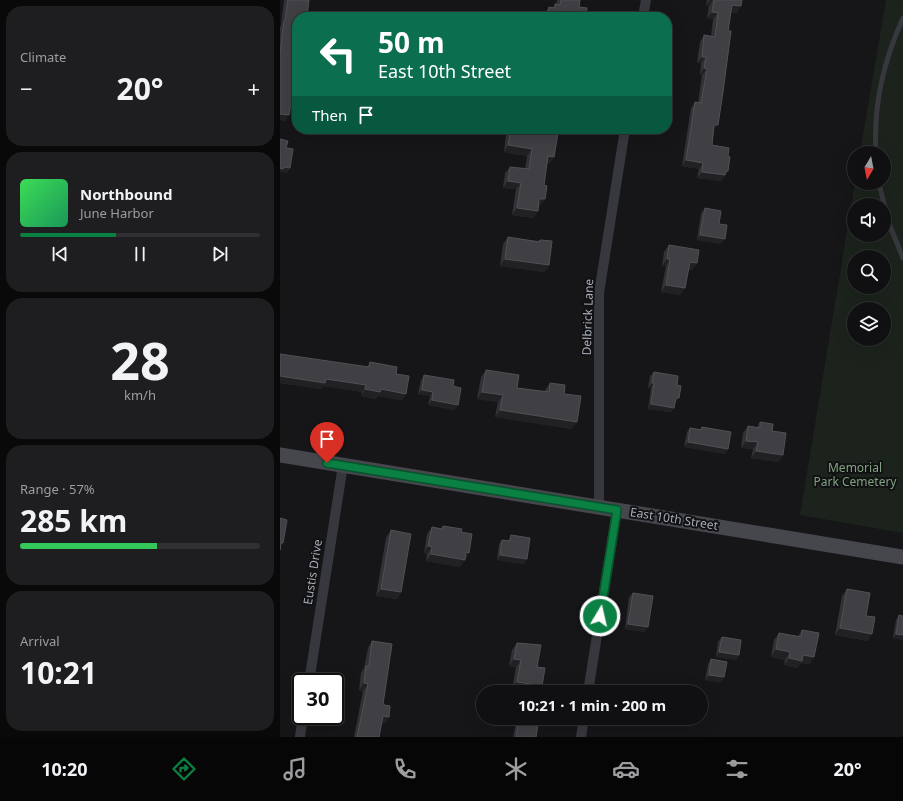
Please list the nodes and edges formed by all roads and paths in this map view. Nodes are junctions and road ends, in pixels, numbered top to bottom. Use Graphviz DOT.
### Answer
graph roads {
  1 [pos="646,0"];
  2 [pos="644,12"];
  3 [pos="903,18"];
  4 [pos="624,134"];
  5 [pos="876,146"];
  6 [pos="881,190"];
  7 [pos="903,258"];
  8 [pos="280,455"];
  9 [pos="343,465"];
  10 [pos="599,507"];
  11 [pos="617,510"];
  12 [pos="903,557"];
  13 [pos="310,673"];
  14 [pos="589,685"];
  15 [pos="302,725"];
  16 [pos="583,725"];
  17 [pos="300,737"];
  18 [pos="581,737"];
  1 -- 2 [label="street"];
  3 -- 5 [label="lane"];
  4 -- 10 [label="street, Delbrick Lane"];
  6 -- 7 [label="lane"];
  8 -- 9 [label="main road, East 10th Street"];
  9 -- 10 [label="main road, East 10th Street"];
  9 -- 13 [label="street, Eustis Drive"];
  10 -- 11 [label="main road, East 10th Street"];
  11 -- 12 [label="main road, East 10th Street"];
  11 -- 14 [label="street"];
  15 -- 17 [label="street"];
  16 -- 18 [label="street"];
}
